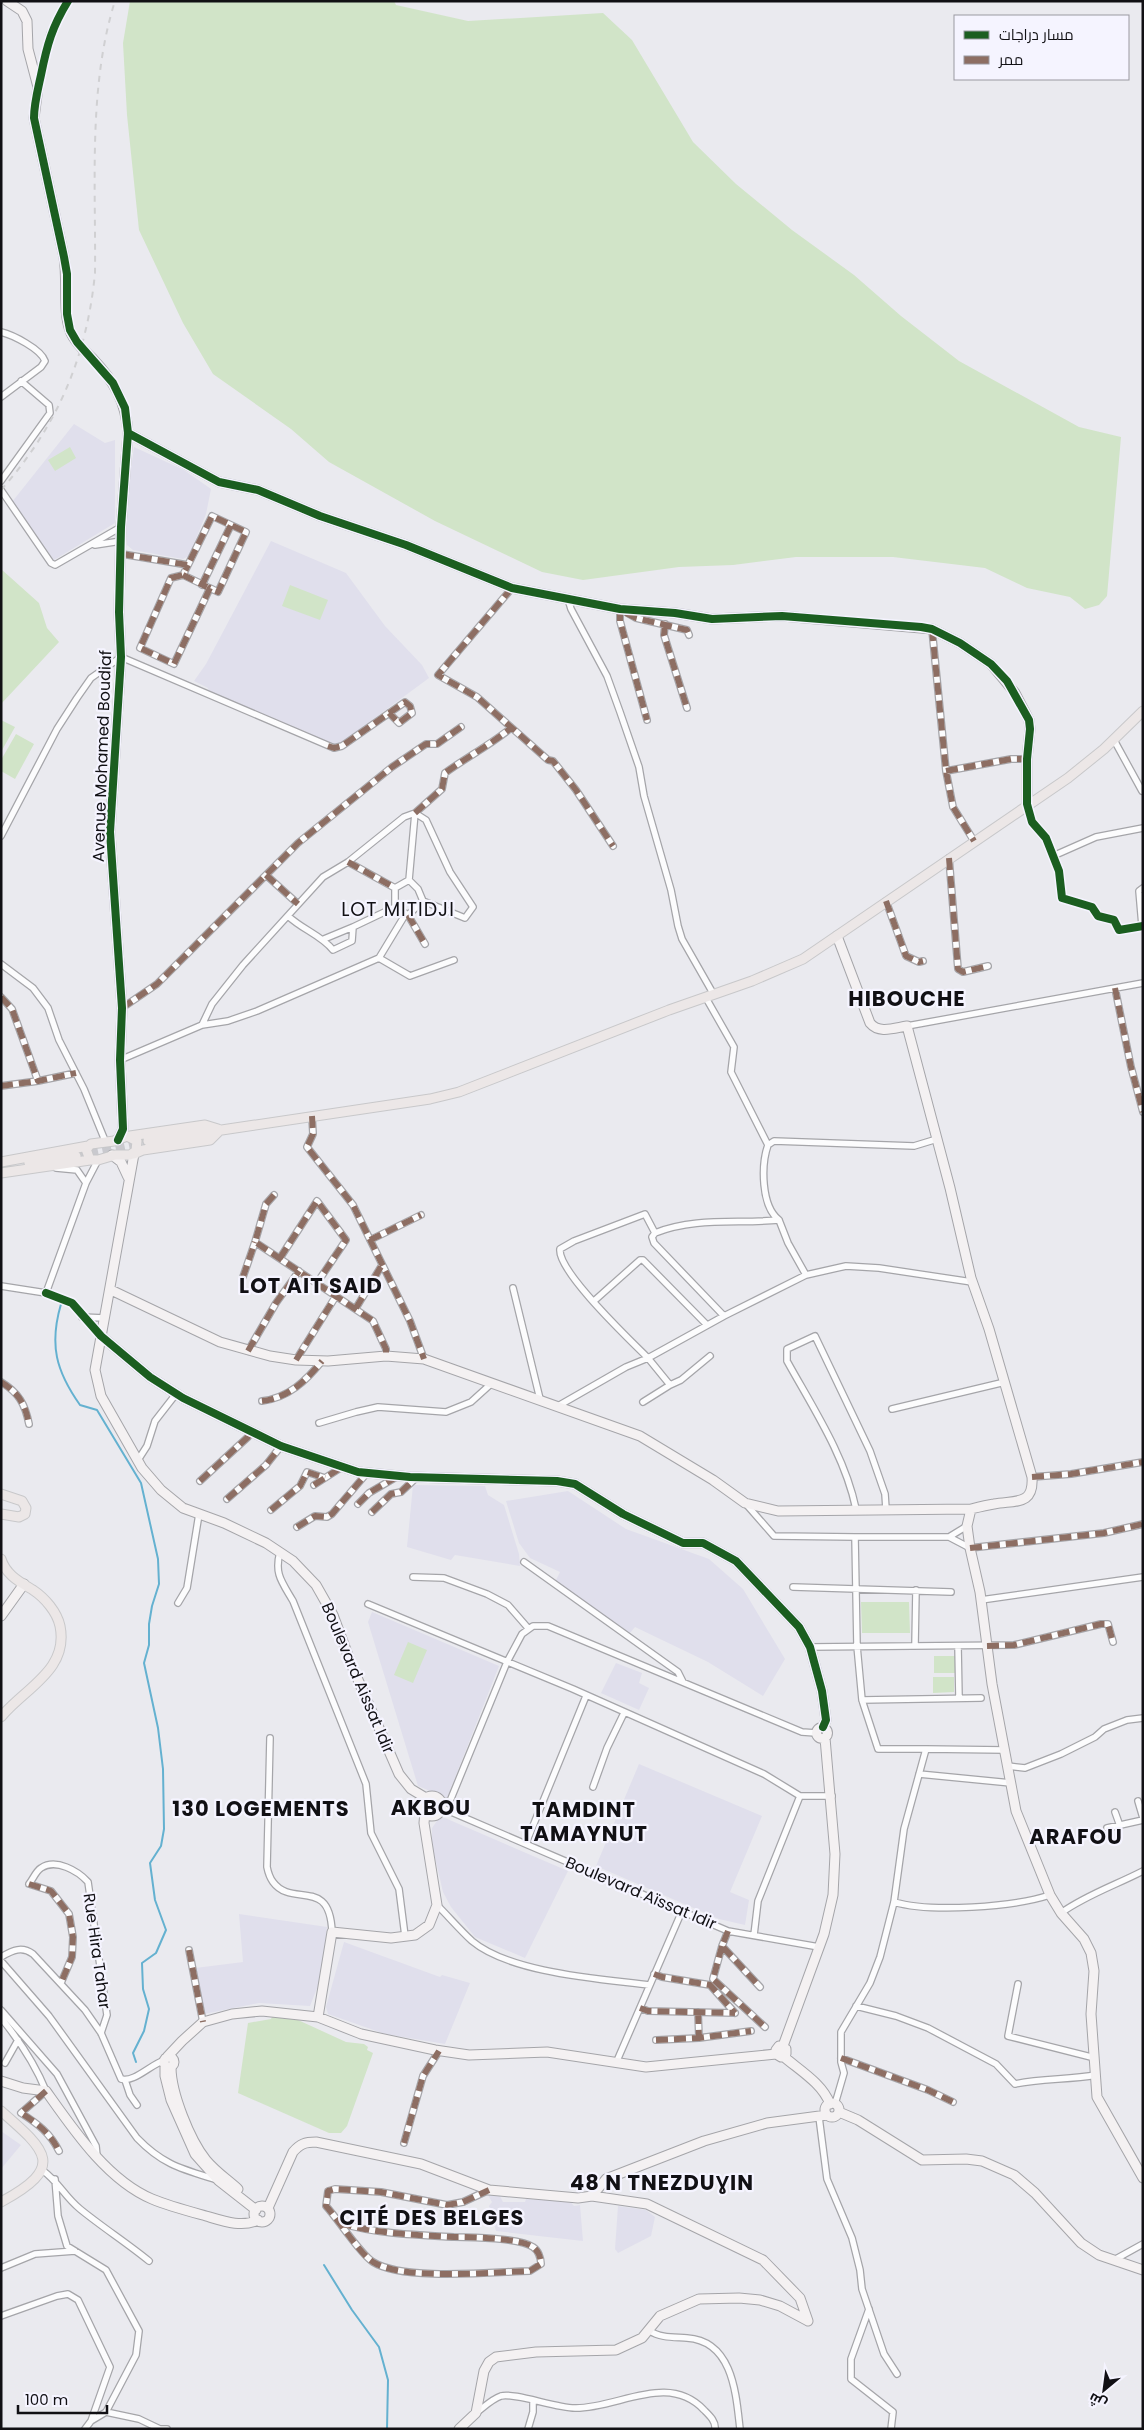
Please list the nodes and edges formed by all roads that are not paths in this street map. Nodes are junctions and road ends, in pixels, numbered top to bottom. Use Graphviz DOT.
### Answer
graph roads {
  1 [pos="7,1"];
  2 [pos="68,1"];
  3 [pos="38,88"];
  4 [pos="1,332"];
  5 [pos="21,381"];
  6 [pos="1,397"];
  7 [pos="128,433"];
  8 [pos="1,481"];
  9 [pos="1,490"];
  10 [pos="231,525"];
  11 [pos="121,527"];
  12 [pos="121,541"];
  13 [pos="93,545"];
  14 [pos="122,554"];
  15 [pos="188,565"];
  16 [pos="182,575"];
  17 [pos="202,585"];
  18 [pos="210,588"];
  19 [pos="512,588"];
  20 [pos="568,599"];
  21 [pos="620,609"];
  22 [pos="665,624"];
  23 [pos="932,629"];
  24 [pos="688,635"];
  25 [pos="121,658"];
  26 [pos="687,708"];
  27 [pos="1143,711"];
  28 [pos="389,713"];
  29 [pos="647,720"];
  30 [pos="460,726"];
  31 [pos="510,728"];
  32 [pos="1114,740"];
  33 [pos="1027,759"];
  34 [pos="946,771"];
  35 [pos="1142,791"];
  36 [pos="1028,804"];
  37 [pos="415,813"];
  38 [pos="1143,828"];
  39 [pos="1,836"];
  40 [pos="974,841"];
  41 [pos="613,846"];
  42 [pos="1053,856"];
  43 [pos="949,858"];
  44 [pos="348,862"];
  45 [pos="266,875"];
  46 [pos="409,880"];
  47 [pos="395,888"];
  48 [pos="1143,888"];
  49 [pos="423,901"];
  50 [pos="886,901"];
  51 [pos="298,904"];
  52 [pos="395,907"];
  53 [pos="406,915"];
  54 [pos="288,916"];
  55 [pos="1142,926"];
  56 [pos="353,927"];
  57 [pos="837,936"];
  58 [pos="324,939"];
  59 [pos="425,944"];
  60 [pos="379,958"];
  61 [pos="454,960"];
  62 [pos="923,962"];
  63 [pos="1,964"];
  64 [pos="988,966"];
  65 [pos="1143,984"];
  66 [pos="1115,988"];
  67 [pos="710,996"];
  68 [pos="1,997"];
  69 [pos="122,1008"];
  70 [pos="202,1025"];
  71 [pos="907,1026"];
  72 [pos="120,1060"];
  73 [pos="76,1074"];
  74 [pos="38,1081"];
  75 [pos="1,1086"];
  76 [pos="1143,1112"];
  77 [pos="312,1116"];
  78 [pos="221,1130"];
  79 [pos="100,1132"];
  80 [pos="126,1133"];
  81 [pos="936,1139"];
  82 [pos="148,1141"];
  83 [pos="106,1143"];
  84 [pos="768,1145"];
  85 [pos="88,1146"];
  86 [pos="134,1154"];
  87 [pos="112,1155"];
  88 [pos="76,1156"];
  89 [pos="94,1160"];
  90 [pos="1,1162"];
  91 [pos="1,1168"];
  92 [pos="37,1168"];
  93 [pos="1,1173"];
  94 [pos="128,1177"];
  95 [pos="86,1184"];
  96 [pos="274,1195"];
  97 [pos="421,1215"];
  98 [pos="779,1220"];
  99 [pos="655,1233"];
  100 [pos="370,1240"];
  101 [pos="255,1242"];
  102 [pos="280,1258"];
  103 [pos="382,1264"];
  104 [pos="299,1271"];
  105 [pos="806,1276"];
  106 [pos="243,1277"];
  107 [pos="972,1282"];
  108 [pos="317,1283"];
  109 [pos="1,1286"];
  110 [pos="512,1288"];
  111 [pos="111,1290"];
  112 [pos="46,1293"];
  113 [pos="336,1296"];
  114 [pos="594,1302"];
  115 [pos="356,1308"];
  116 [pos="724,1316"];
  117 [pos="82,1317"];
  118 [pos="104,1318"];
  119 [pos="707,1325"];
  120 [pos="101,1336"];
  121 [pos="248,1350"];
  122 [pos="386,1356"];
  123 [pos="710,1356"];
  124 [pos="648,1358"];
  125 [pos="424,1359"];
  126 [pos="296,1360"];
  127 [pos="322,1361"];
  128 [pos="1,1382"];
  129 [pos="1004,1382"];
  130 [pos="492,1383"];
  131 [pos="670,1384"];
  132 [pos="176,1394"];
  133 [pos="540,1399"];
  134 [pos="262,1401"];
  135 [pos="643,1402"];
  136 [pos="558,1406"];
  137 [pos="892,1409"];
  138 [pos="319,1423"];
  139 [pos="29,1424"];
  140 [pos="250,1432"];
  141 [pos="281,1446"];
  142 [pos="138,1460"];
  143 [pos="1143,1462"];
  144 [pos="342,1467"];
  145 [pos="367,1473"];
  146 [pos="398,1476"];
  147 [pos="417,1477"];
  148 [pos="1032,1477"];
  149 [pos="325,1478"];
  150 [pos="200,1480"];
  151 [pos="314,1486"];
  152 [pos="1,1494"];
  153 [pos="227,1499"];
  154 [pos="745,1503"];
  155 [pos="358,1504"];
  156 [pos="886,1508"];
  157 [pos="856,1509"];
  158 [pos="971,1509"];
  159 [pos="271,1510"];
  160 [pos="372,1512"];
  161 [pos="1,1514"];
  162 [pos="199,1514"];
  163 [pos="1143,1524"];
  164 [pos="967,1526"];
  165 [pos="297,1527"];
  166 [pos="855,1536"];
  167 [pos="949,1538"];
  168 [pos="970,1548"];
  169 [pos="280,1552"];
  170 [pos="1,1559"];
  171 [pos="524,1562"];
  172 [pos="413,1577"];
  173 [pos="1143,1577"];
  174 [pos="24,1584"];
  175 [pos="794,1587"];
  176 [pos="855,1589"];
  177 [pos="916,1590"];
  178 [pos="950,1592"];
  179 [pos="981,1600"];
  180 [pos="178,1602"];
  181 [pos="368,1604"];
  182 [pos="1,1616"];
  183 [pos="528,1628"];
  184 [pos="1113,1642"];
  185 [pos="915,1645"];
  186 [pos="856,1646"];
  187 [pos="958,1646"];
  188 [pos="987,1646"];
  189 [pos="810,1647"];
  190 [pos="507,1662"];
  191 [pos="684,1682"];
  192 [pos="586,1696"];
  193 [pos="959,1698"];
  194 [pos="981,1698"];
  195 [pos="862,1700"];
  196 [pos="624,1713"];
  197 [pos="1,1717"];
  198 [pos="1143,1718"];
  199 [pos="819,1730"];
  200 [pos="270,1738"];
  201 [pos="926,1749"];
  202 [pos="1005,1750"];
  203 [pos="1008,1766"];
  204 [pos="919,1774"];
  205 [pos="1011,1783"];
  206 [pos="593,1787"];
  207 [pos="800,1796"];
  208 [pos="832,1796"];
  209 [pos="426,1798"];
  210 [pos="1138,1801"];
  211 [pos="442,1805"];
  212 [pos="425,1812"];
  213 [pos="1115,1812"];
  214 [pos="1143,1819"];
  215 [pos="1120,1826"];
  216 [pos="1107,1828"];
  217 [pos="526,1843"];
  218 [pos="1143,1870"];
  219 [pos="1050,1895"];
  220 [pos="894,1902"];
  221 [pos="437,1905"];
  222 [pos="682,1911"];
  223 [pos="1061,1913"];
  224 [pos="728,1931"];
  225 [pos="332,1932"];
  226 [pos="754,1935"];
  227 [pos="405,1936"];
  228 [pos="722,1946"];
  229 [pos="819,1948"];
  230 [pos="189,1950"];
  231 [pos="1,1957"];
  232 [pos="1,1961"];
  233 [pos="654,1974"];
  234 [pos="61,1983"];
  235 [pos="1018,1984"];
  236 [pos="649,1985"];
  237 [pos="760,1987"];
  238 [pos="856,2006"];
  239 [pos="640,2008"];
  240 [pos="1,2010"];
  241 [pos="698,2012"];
  242 [pos="318,2017"];
  243 [pos="1,2018"];
  244 [pos="203,2022"];
  245 [pos="765,2027"];
  246 [pos="751,2031"];
  247 [pos="101,2033"];
  248 [pos="699,2038"];
  249 [pos="18,2040"];
  250 [pos="656,2040"];
  251 [pos="439,2051"];
  252 [pos="780,2055"];
  253 [pos="841,2058"];
  254 [pos="1094,2058"];
  255 [pos="168,2062"];
  256 [pos="5,2063"];
  257 [pos="616,2063"];
  258 [pos="1096,2075"];
  259 [pos="125,2080"];
  260 [pos="1,2081"];
  261 [pos="46,2091"];
  262 [pos="953,2102"];
  263 [pos="137,2105"];
  264 [pos="835,2107"];
  265 [pos="1,2111"];
  266 [pos="823,2116"];
  267 [pos="404,2143"];
  268 [pos="59,2151"];
  269 [pos="97,2156"];
  270 [pos="42,2170"];
  271 [pos="1143,2178"];
  272 [pos="55,2179"];
  273 [pos="219,2181"];
  274 [pos="489,2190"];
  275 [pos="592,2196"];
  276 [pos="1,2202"];
  277 [pos="261,2208"];
  278 [pos="258,2220"];
  279 [pos="340,2222"];
  280 [pos="1143,2244"];
  281 [pos="75,2251"];
  282 [pos="149,2261"];
  283 [pos="1114,2261"];
  284 [pos="1,2268"];
  285 [pos="1143,2270"];
  286 [pos="869,2309"];
  287 [pos="1,2316"];
  288 [pos="650,2331"];
  289 [pos="897,2374"];
  290 [pos="533,2402"];
  291 [pos="106,2412"];
  292 [pos="476,2413"];
  293 [pos="91,2421"];
  294 [pos="85,2429"];
  295 [pos="167,2429"];
  296 [pos="459,2429"];
  297 [pos="528,2429"];
  298 [pos="715,2429"];
  299 [pos="740,2429"];
  300 [pos="891,2429"];
  1 -- 3 [label="street"];
  2 -- 3 [label="street"];
  3 -- 7 [label="street, Avenue Mohamed Boudiaf"];
  4 -- 5 [label="street"];
  5 -- 6 [label="street"];
  5 -- 8 [label="street"];
  7 -- 11 [label="street, Avenue Mohamed Boudiaf"];
  7 -- 19 [label="street"];
  9 -- 13 [label="street"];
  10 -- 15 [label="street"];
  10 -- 17 [label="street"];
  10 -- 18 [label="street"];
  11 -- 12 [label="street, Avenue Mohamed Boudiaf"];
  11 -- 13 [label="street"];
  12 -- 13 [label="street"];
  12 -- 14 [label="street, Avenue Mohamed Boudiaf"];
  14 -- 15 [label="street"];
  14 -- 25 [label="street, Avenue Mohamed Boudiaf"];
  15 -- 16 [label="street"];
  16 -- 17 [label="street"];
  16 -- 18 [label="street"];
  17 -- 18 [label="street"];
  19 -- 20 [label="street"];
  19 -- 31 [label="street"];
  20 -- 21 [label="street"];
  20 -- 67 [label="street"];
  21 -- 22 [label="street"];
  21 -- 23 [label="street"];
  21 -- 29 [label="street"];
  22 -- 24 [label="street"];
  22 -- 26 [label="street"];
  23 -- 33 [label="street"];
  23 -- 34 [label="street"];
  25 -- 28 [label="street"];
  25 -- 39 [label="street"];
  25 -- 69 [label="street, Avenue Mohamed Boudiaf"];
  27 -- 32 [label="main road"];
  30 -- 45 [label="street"];
  31 -- 37 [label="street"];
  31 -- 41 [label="street"];
  32 -- 35 [label="street"];
  32 -- 36 [label="main road"];
  33 -- 34 [label="street"];
  33 -- 36 [label="street"];
  34 -- 40 [label="street"];
  36 -- 40 [label="main road"];
  36 -- 42 [label="street"];
  37 -- 44 [label="street"];
  37 -- 46 [label="street"];
  37 -- 49 [label="street"];
  38 -- 42 [label="street"];
  40 -- 43 [label="main road"];
  42 -- 55 [label="street"];
  43 -- 50 [label="main road"];
  43 -- 64 [label="street"];
  44 -- 47 [label="street"];
  44 -- 51 [label="street"];
  45 -- 51 [label="street"];
  45 -- 69 [label="street"];
  46 -- 47 [label="street"];
  46 -- 49 [label="street"];
  47 -- 52 [label="street"];
  48 -- 55 [label="street"];
  49 -- 53 [label="street"];
  50 -- 57 [label="main road"];
  50 -- 62 [label="street"];
  51 -- 54 [label="street"];
  52 -- 53 [label="street"];
  52 -- 56 [label="street"];
  53 -- 59 [label="street"];
  53 -- 60 [label="street"];
  54 -- 58 [label="street"];
  54 -- 70 [label="street"];
  56 -- 58 [label="street"];
  56 -- 58 [label="street"];
  57 -- 67 [label="main road"];
  57 -- 71 [label="street"];
  60 -- 61 [label="street"];
  60 -- 70 [label="street"];
  63 -- 73 [label="street"];
  65 -- 66 [label="street"];
  66 -- 71 [label="street"];
  66 -- 76 [label="street"];
  67 -- 77 [label="main road"];
  67 -- 84 [label="street"];
  68 -- 74 [label="street"];
  69 -- 72 [label="street, Avenue Mohamed Boudiaf"];
  70 -- 72 [label="street"];
  71 -- 81 [label="street"];
  72 -- 80 [label="street, Avenue Mohamed Boudiaf"];
  73 -- 74 [label="street"];
  73 -- 79 [label="street"];
  74 -- 75 [label="street"];
  77 -- 78 [label="main road"];
  77 -- 100 [label="street"];
  78 -- 80 [label="main road"];
  78 -- 82 [label="main road"];
  78 -- 86 [label="main road"];
  79 -- 83 [label="street"];
  79 -- 85 [label="street"];
  80 -- 83 [label="main road"];
  80 -- 86 [label="main road"];
  81 -- 84 [label="street"];
  81 -- 107 [label="street"];
  83 -- 85 [label="main road"];
  84 -- 98 [label="street"];
  85 -- 89 [label="main road"];
  85 -- 90 [label="main road"];
  86 -- 87 [label="main road"];
  86 -- 94 [label="street, Boulevard Aissat Idir"];
  87 -- 89 [label="main road"];
  87 -- 94 [label="street"];
  88 -- 91 [label="main road"];
  89 -- 92 [label="main road"];
  89 -- 95 [label="street"];
  92 -- 93 [label="main road"];
  92 -- 95 [label="street"];
  94 -- 111 [label="street, Boulevard Aissat Idir"];
  95 -- 112 [label="street"];
  96 -- 101 [label="street"];
  97 -- 100 [label="street"];
  98 -- 99 [label="street"];
  98 -- 105 [label="street"];
  99 -- 114 [label="street"];
  99 -- 116 [label="street"];
  100 -- 103 [label="street"];
  101 -- 102 [label="street"];
  101 -- 106 [label="street"];
  102 -- 104 [label="street"];
  102 -- 108 [label="street"];
  103 -- 115 [label="street"];
  103 -- 125 [label="street"];
  104 -- 108 [label="street"];
  104 -- 121 [label="street"];
  105 -- 107 [label="street"];
  105 -- 116 [label="street"];
  107 -- 129 [label="street"];
  108 -- 113 [label="street"];
  109 -- 112 [label="street"];
  110 -- 133 [label="street"];
  111 -- 118 [label="street, Boulevard Aissat Idir"];
  111 -- 121 [label="street"];
  112 -- 117 [label="street"];
  113 -- 115 [label="street"];
  113 -- 126 [label="street"];
  114 -- 119 [label="street"];
  114 -- 124 [label="street"];
  115 -- 122 [label="street"];
  116 -- 119 [label="street"];
  117 -- 118 [label="street"];
  117 -- 120 [label="street"];
  118 -- 120 [label="street, Boulevard Aissat Idir"];
  119 -- 124 [label="street"];
  120 -- 132 [label="street"];
  120 -- 142 [label="street, Boulevard Aissat Idir"];
  121 -- 126 [label="street"];
  122 -- 125 [label="street"];
  122 -- 127 [label="street"];
  123 -- 131 [label="street"];
  124 -- 131 [label="street"];
  124 -- 136 [label="street"];
  125 -- 130 [label="street"];
  126 -- 127 [label="street"];
  127 -- 134 [label="street"];
  128 -- 139 [label="street"];
  129 -- 137 [label="street"];
  129 -- 148 [label="street"];
  130 -- 133 [label="street"];
  130 -- 138 [label="street"];
  131 -- 135 [label="street"];
  132 -- 140 [label="street"];
  132 -- 142 [label="street"];
  133 -- 136 [label="street"];
  136 -- 154 [label="street"];
  140 -- 141 [label="street"];
  140 -- 150 [label="street"];
  141 -- 144 [label="street"];
  141 -- 153 [label="street"];
  142 -- 162 [label="street, Boulevard Aissat Idir"];
  143 -- 148 [label="street"];
  144 -- 145 [label="street"];
  144 -- 149 [label="street"];
  145 -- 146 [label="street"];
  145 -- 165 [label="street"];
  146 -- 147 [label="street"];
  146 -- 155 [label="street"];
  147 -- 160 [label="street"];
  147 -- 189 [label="street"];
  148 -- 158 [label="street"];
  149 -- 151 [label="street"];
  149 -- 159 [label="street"];
  152 -- 161 [label="main road"];
  154 -- 157 [label="street"];
  154 -- 166 [label="street"];
  156 -- 157 [label="street"];
  156 -- 157 [label="street"];
  156 -- 158 [label="street"];
  158 -- 164 [label="street"];
  162 -- 169 [label="street, Boulevard Aissat Idir"];
  162 -- 180 [label="street"];
  163 -- 168 [label="street"];
  164 -- 167 [label="street"];
  164 -- 168 [label="street"];
  166 -- 167 [label="street"];
  166 -- 176 [label="street"];
  167 -- 168 [label="street"];
  168 -- 179 [label="street"];
  169 -- 209 [label="street, Boulevard Aissat Idir"];
  169 -- 227 [label="street"];
  170 -- 174 [label="main road"];
  171 -- 191 [label="street"];
  172 -- 183 [label="street"];
  173 -- 179 [label="street"];
  174 -- 182 [label="street"];
  174 -- 197 [label="main road"];
  175 -- 176 [label="street"];
  176 -- 177 [label="street"];
  176 -- 186 [label="street"];
  177 -- 178 [label="street"];
  177 -- 185 [label="street"];
  179 -- 188 [label="street"];
  181 -- 190 [label="street"];
  183 -- 190 [label="street"];
  183 -- 191 [label="street"];
  184 -- 188 [label="street"];
  185 -- 186 [label="street"];
  185 -- 187 [label="street"];
  186 -- 189 [label="street"];
  186 -- 195 [label="street"];
  187 -- 188 [label="street"];
  187 -- 193 [label="street"];
  188 -- 202 [label="street"];
  189 -- 199 [label="street"];
  190 -- 192 [label="street"];
  190 -- 211 [label="street"];
  191 -- 199 [label="street"];
  192 -- 196 [label="street"];
  192 -- 217 [label="street"];
  193 -- 194 [label="street"];
  193 -- 195 [label="street"];
  195 -- 201 [label="street"];
  196 -- 206 [label="street"];
  196 -- 207 [label="street"];
  198 -- 203 [label="street"];
  199 -- 208 [label="street"];
  200 -- 225 [label="street"];
  201 -- 202 [label="street"];
  201 -- 204 [label="street"];
  202 -- 203 [label="street"];
  203 -- 205 [label="street"];
  204 -- 205 [label="street"];
  204 -- 220 [label="street"];
  205 -- 219 [label="street"];
  207 -- 208 [label="street"];
  207 -- 226 [label="street"];
  208 -- 229 [label="street"];
  209 -- 211 [label="street"];
  209 -- 212 [label="street"];
  210 -- 214 [label="street"];
  211 -- 212 [label="street"];
  211 -- 217 [label="street, Boulevard Aïssat Idir"];
  212 -- 221 [label="street"];
  213 -- 215 [label="street"];
  214 -- 215 [label="street"];
  215 -- 216 [label="street"];
  217 -- 222 [label="street, Boulevard Aïssat Idir"];
  218 -- 223 [label="street"];
  219 -- 220 [label="street"];
  219 -- 223 [label="street"];
  220 -- 238 [label="street"];
  221 -- 227 [label="street"];
  221 -- 236 [label="street"];
  222 -- 224 [label="street, Boulevard Aïssat Idir"];
  222 -- 233 [label="street"];
  223 -- 254 [label="street"];
  224 -- 226 [label="street, Boulevard Aïssat Idir"];
  224 -- 228 [label="street"];
  225 -- 227 [label="street"];
  225 -- 242 [label="street"];
  226 -- 229 [label="street, Boulevard Aïssat Idir"];
  228 -- 237 [label="street"];
  228 -- 245 [label="street"];
  229 -- 252 [label="street"];
  230 -- 244 [label="street"];
  231 -- 234 [label="street"];
  232 -- 273 [label="street"];
  233 -- 236 [label="street"];
  233 -- 241 [label="street"];
  234 -- 247 [label="street"];
  234 -- 247 [label="street, Rue Hira Tahar"];
  235 -- 254 [label="street"];
  236 -- 239 [label="street"];
  238 -- 253 [label="street"];
  238 -- 258 [label="street"];
  239 -- 241 [label="street"];
  239 -- 257 [label="street"];
  240 -- 269 [label="street"];
  241 -- 248 [label="street"];
  242 -- 244 [label="street"];
  242 -- 251 [label="street"];
  243 -- 249 [label="street"];
  244 -- 255 [label="street"];
  246 -- 248 [label="street"];
  247 -- 259 [label="street"];
  248 -- 250 [label="street"];
  249 -- 256 [label="street"];
  249 -- 261 [label="street"];
  251 -- 257 [label="street"];
  251 -- 267 [label="street"];
  252 -- 257 [label="street"];
  252 -- 264 [label="street"];
  253 -- 262 [label="street"];
  253 -- 264 [label="street"];
  254 -- 258 [label="street"];
  255 -- 259 [label="street"];
  255 -- 273 [label="street"];
  255 -- 277 [label="street"];
  258 -- 271 [label="street"];
  259 -- 263 [label="street"];
  260 -- 261 [label="street"];
  261 -- 268 [label="street"];
  261 -- 269 [label="street"];
  264 -- 266 [label="street"];
  264 -- 283 [label="street"];
  265 -- 270 [label="main road"];
  266 -- 275 [label="street"];
  266 -- 286 [label="street"];
  269 -- 278 [label="street"];
  270 -- 272 [label="street"];
  270 -- 276 [label="main road"];
  272 -- 281 [label="street"];
  272 -- 282 [label="street"];
  273 -- 277 [label="street"];
  274 -- 275 [label="street"];
  274 -- 277 [label="street"];
  274 -- 279 [label="street"];
  275 -- 288 [label="street"];
  277 -- 278 [label="street"];
  277 -- 278 [label="street"];
  279 -- 279 [label="street"];
  280 -- 283 [label="street"];
  281 -- 284 [label="street"];
  281 -- 291 [label="street"];
  283 -- 285 [label="street"];
  286 -- 289 [label="street"];
  286 -- 300 [label="street"];
  287 -- 293 [label="street"];
  288 -- 292 [label="street"];
  288 -- 299 [label="street"];
  290 -- 292 [label="street"];
  290 -- 297 [label="street"];
  290 -- 298 [label="street"];
  291 -- 293 [label="street"];
  291 -- 295 [label="street"];
  292 -- 296 [label="street"];
  293 -- 294 [label="street"];
}
